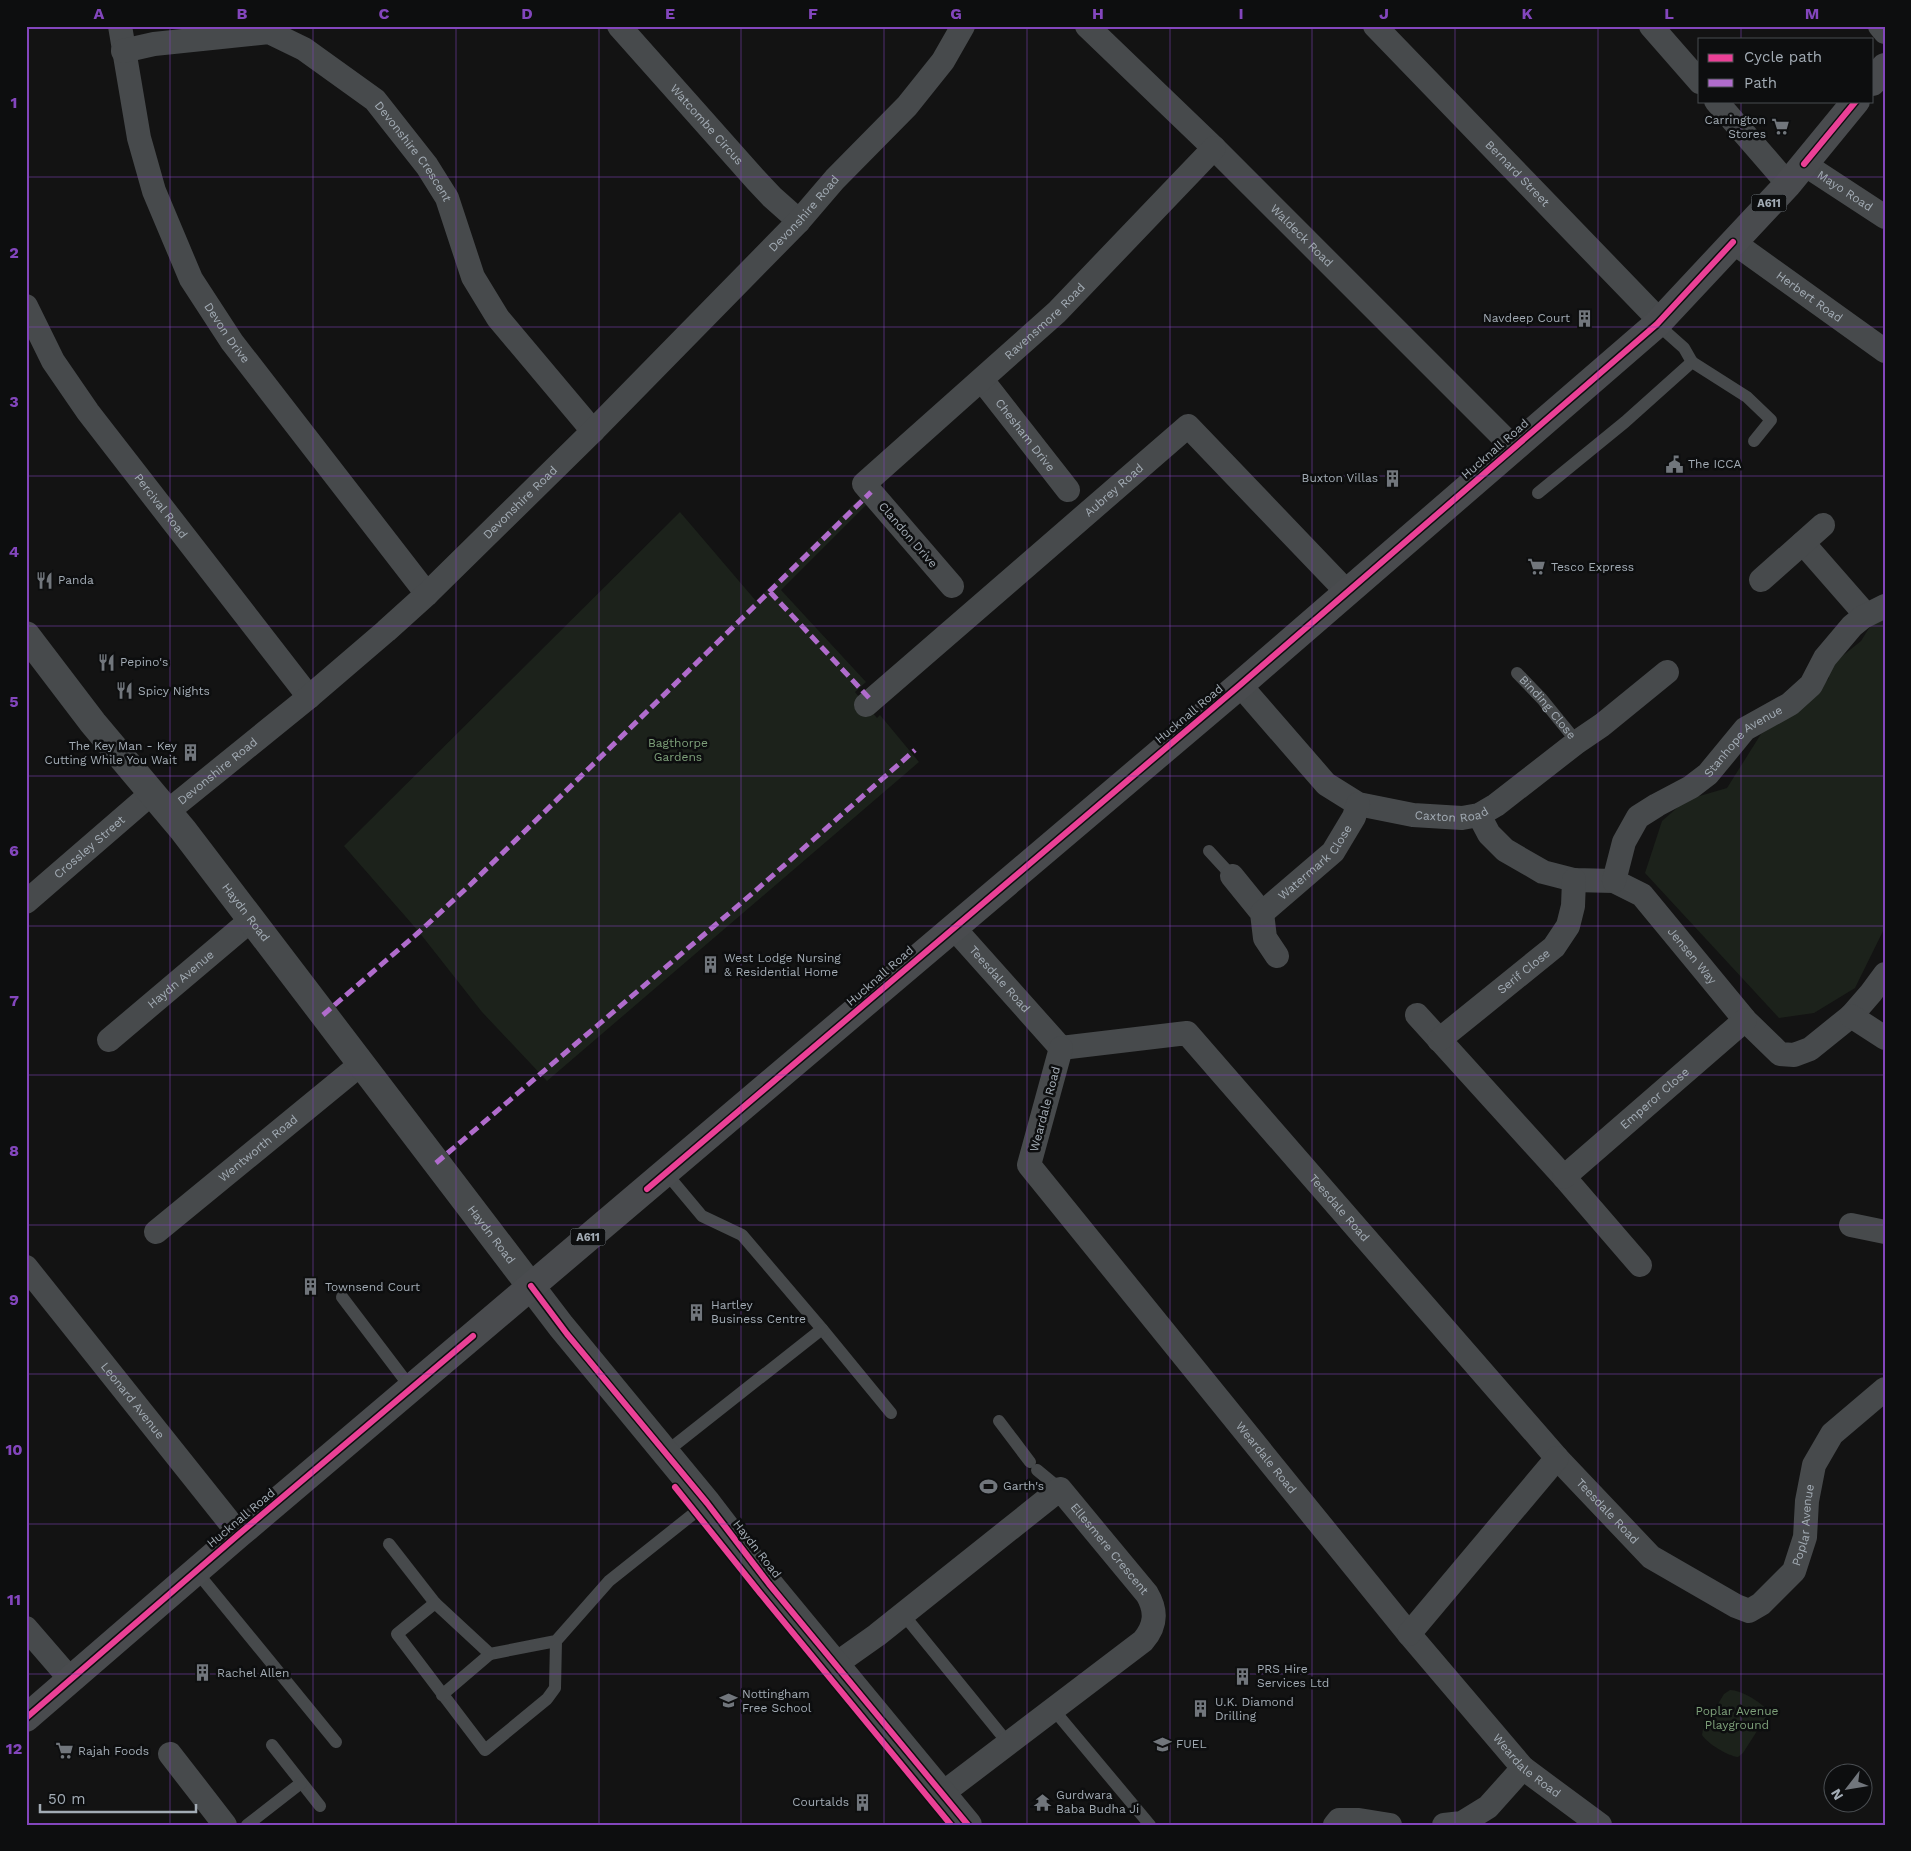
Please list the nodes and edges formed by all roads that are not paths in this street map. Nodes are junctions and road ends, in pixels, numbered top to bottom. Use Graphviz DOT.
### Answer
graph roads {
  1 [pos="120,26"];
  2 [pos="619,26"];
  3 [pos="963,26"];
  4 [pos="1087,26"];
  5 [pos="1375,26"];
  6 [pos="1651,26"];
  7 [pos="1880,26"];
  8 [pos="1885,32"];
  9 [pos="124,51"];
  10 [pos="1885,67"];
  11 [pos="1698,80"];
  12 [pos="1874,80"];
  13 [pos="1717,102"];
  14 [pos="1855,102"];
  15 [pos="1214,148"];
  16 [pos="1796,174"];
  17 [pos="1885,218"];
  18 [pos="799,221"];
  19 [pos="1733,242"];
  20 [pos="26,306"];
  21 [pos="1659,322"];
  22 [pos="1885,350"];
  23 [pos="1692,362"];
  24 [pos="982,380"];
  25 [pos="593,431"];
  26 [pos="1754,441"];
  27 [pos="1514,448"];
  28 [pos="864,484"];
  29 [pos="1068,490"];
  30 [pos="1538,493"];
  31 [pos="1823,525"];
  32 [pos="1803,543"];
  33 [pos="1761,580"];
  34 [pos="952,586"];
  35 [pos="1347,592"];
  36 [pos="427,594"];
  37 [pos="1875,611"];
  38 [pos="26,635"];
  39 [pos="1667,672"];
  40 [pos="1517,673"];
  41 [pos="1240,685"];
  42 [pos="309,697"];
  43 [pos="866,705"];
  44 [pos="1577,742"];
  45 [pos="159,802"];
  46 [pos="1358,804"];
  47 [pos="1479,815"];
  48 [pos="1209,851"];
  49 [pos="1232,876"];
  50 [pos="1574,880"];
  51 [pos="1614,881"];
  52 [pos="26,902"];
  53 [pos="1262,913"];
  54 [pos="251,920"];
  55 [pos="953,928"];
  56 [pos="1277,956"];
  57 [pos="1885,974"];
  58 [pos="1417,1015"];
  59 [pos="1851,1016"];
  60 [pos="1745,1020"];
  61 [pos="1885,1038"];
  62 [pos="109,1040"];
  63 [pos="1439,1040"];
  64 [pos="1061,1048"];
  65 [pos="361,1064"];
  66 [pos="666,1173"];
  67 [pos="1564,1176"];
  68 [pos="1850,1225"];
  69 [pos="156,1232"];
  70 [pos="1885,1232"];
  71 [pos="1640,1265"];
  72 [pos="26,1267"];
  73 [pos="531,1286"];
  74 [pos="342,1297"];
  75 [pos="822,1329"];
  76 [pos="412,1388"];
  77 [pos="1885,1389"];
  78 [pos="891,1413"];
  79 [pos="999,1421"];
  80 [pos="666,1452"];
  81 [pos="1557,1458"];
  82 [pos="1060,1489"];
  83 [pos="707,1503"];
  84 [pos="238,1534"];
  85 [pos="389,1544"];
  86 [pos="196,1571"];
  87 [pos="1695,1583"];
  88 [pos="436,1603"];
  89 [pos="903,1614"];
  90 [pos="26,1628"];
  91 [pos="1409,1634"];
  92 [pos="556,1641"];
  93 [pos="490,1654"];
  94 [pos="836,1664"];
  95 [pos="71,1680"];
  96 [pos="442,1695"];
  97 [pos="1053,1708"];
  98 [pos="26,1718"];
  99 [pos="336,1742"];
  100 [pos="1008,1743"];
  101 [pos="272,1745"];
  102 [pos="170,1754"];
  103 [pos="1523,1768"];
  104 [pos="302,1782"];
  105 [pos="943,1793"];
  106 [pos="320,1806"];
  107 [pos="225,1825"];
  108 [pos="247,1825"];
  109 [pos="968,1825"];
  110 [pos="1150,1825"];
  111 [pos="1335,1825"];
  112 [pos="1390,1825"];
  113 [pos="1444,1825"];
  114 [pos="1600,1825"];
  1 -- 9 [label="street, Devon Drive"];
  2 -- 18 [label="street, Watcombe Circus"];
  3 -- 18 [label="street, Devonshire Road"];
  4 -- 15 [label="street, Waldeck Road"];
  5 -- 21 [label="street, Bernard Street"];
  6 -- 11 [label="street"];
  7 -- 8 [label="street"];
  9 -- 25 [label="street, Devonshire Crescent"];
  9 -- 36 [label="street, Devon Drive"];
  10 -- 12 [label="main road"];
  13 -- 16 [label="street, Mayo Road"];
  14 -- 16 [label="main road, Hucknall Road / A611"];
  15 -- 24 [label="street, Ravensmore Road"];
  15 -- 27 [label="street, Waldeck Road"];
  16 -- 17 [label="street, Mayo Road"];
  16 -- 19 [label="main road, Hucknall Road / A611"];
  18 -- 25 [label="street, Devonshire Road"];
  19 -- 21 [label="main road, Hucknall Road / A611"];
  19 -- 22 [label="street, Herbert Road"];
  20 -- 42 [label="street, Percival Road"];
  21 -- 23 [label="lane"];
  21 -- 27 [label="main road, Hucknall Road / A611"];
  23 -- 26 [label="lane"];
  23 -- 30 [label="lane"];
  24 -- 28 [label="street, Ravensmore Road"];
  24 -- 29 [label="street, Chesham Drive"];
  25 -- 36 [label="street, Devonshire Road"];
  27 -- 35 [label="main road, Hucknall Road / A611"];
  28 -- 34 [label="street, Clandon Drive"];
  31 -- 32 [label="street"];
  32 -- 33 [label="street"];
  32 -- 37 [label="street"];
  35 -- 41 [label="main road, Hucknall Road / A611"];
  35 -- 43 [label="street, Aubrey Road"];
  36 -- 42 [label="street, Devonshire Road"];
  37 -- 51 [label="street, Stanhope Avenue"];
  38 -- 45 [label="street, Haydn Road"];
  39 -- 44 [label="street, Caxton Road"];
  40 -- 44 [label="lane, Binding Close"];
  41 -- 46 [label="street, Caxton Road"];
  41 -- 55 [label="main road, Hucknall Road / A611"];
  42 -- 45 [label="street, Devonshire Road"];
  44 -- 47 [label="street, Caxton Road"];
  45 -- 52 [label="street, Crossley Street"];
  45 -- 54 [label="street, Haydn Road"];
  46 -- 47 [label="street, Caxton Road"];
  46 -- 53 [label="street, Watermark Close"];
  47 -- 50 [label="street, Jensen Way"];
  48 -- 49 [label="lane"];
  49 -- 53 [label="street"];
  50 -- 51 [label="street, Jensen Way"];
  50 -- 63 [label="street, Serif Close"];
  51 -- 60 [label="street, Jensen Way"];
  53 -- 56 [label="street"];
  54 -- 62 [label="street, Haydn Avenue"];
  54 -- 65 [label="street, Haydn Road"];
  55 -- 64 [label="street, Teesdale Road"];
  55 -- 66 [label="main road, Hucknall Road / A611"];
  57 -- 59 [label="street, Jensen Way"];
  58 -- 63 [label="street"];
  59 -- 60 [label="street, Jensen Way"];
  59 -- 61 [label="street"];
  60 -- 67 [label="street, Emperor Close"];
  63 -- 67 [label="street"];
  64 -- 81 [label="street, Teesdale Road"];
  64 -- 91 [label="street, Weardale Road"];
  65 -- 69 [label="street, Wentworth Road"];
  65 -- 73 [label="street, Haydn Road"];
  66 -- 73 [label="main road, Hucknall Road / A611"];
  66 -- 75 [label="lane"];
  67 -- 71 [label="street"];
  68 -- 70 [label="street"];
  72 -- 84 [label="street, Leonard Avenue"];
  73 -- 76 [label="main road, Hucknall Road / A611"];
  73 -- 80 [label="street, Haydn Road"];
  74 -- 76 [label="lane"];
  75 -- 78 [label="lane"];
  75 -- 80 [label="lane"];
  76 -- 84 [label="main road, Hucknall Road / A611"];
  77 -- 87 [label="street, Poplar Avenue"];
  79 -- 82 [label="lane"];
  80 -- 83 [label="street, Haydn Road"];
  81 -- 87 [label="street, Teesdale Road"];
  81 -- 91 [label="street"];
  82 -- 89 [label="street"];
  82 -- 97 [label="street, Ellesmere Crescent"];
  83 -- 92 [label="lane"];
  83 -- 94 [label="street, Haydn Road"];
  84 -- 86 [label="main road, Hucknall Road / A611"];
  85 -- 88 [label="lane"];
  86 -- 95 [label="main road, Hucknall Road / A611"];
  86 -- 99 [label="lane"];
  88 -- 93 [label="lane"];
  88 -- 96 [label="lane"];
  89 -- 94 [label="street"];
  89 -- 100 [label="lane"];
  90 -- 95 [label="street"];
  91 -- 103 [label="street, Weardale Road"];
  92 -- 93 [label="lane"];
  92 -- 96 [label="lane"];
  93 -- 96 [label="lane"];
  94 -- 105 [label="street, Haydn Road"];
  95 -- 98 [label="main road, Hucknall Road / A611"];
  97 -- 100 [label="street, Ellesmere Crescent"];
  97 -- 110 [label="lane"];
  100 -- 105 [label="street, Ellesmere Crescent"];
  101 -- 104 [label="lane"];
  102 -- 107 [label="street"];
  103 -- 113 [label="street"];
  103 -- 114 [label="street, Weardale Road"];
  104 -- 106 [label="lane"];
  104 -- 108 [label="lane"];
  105 -- 109 [label="street, Haydn Road"];
  111 -- 112 [label="street"];
}
